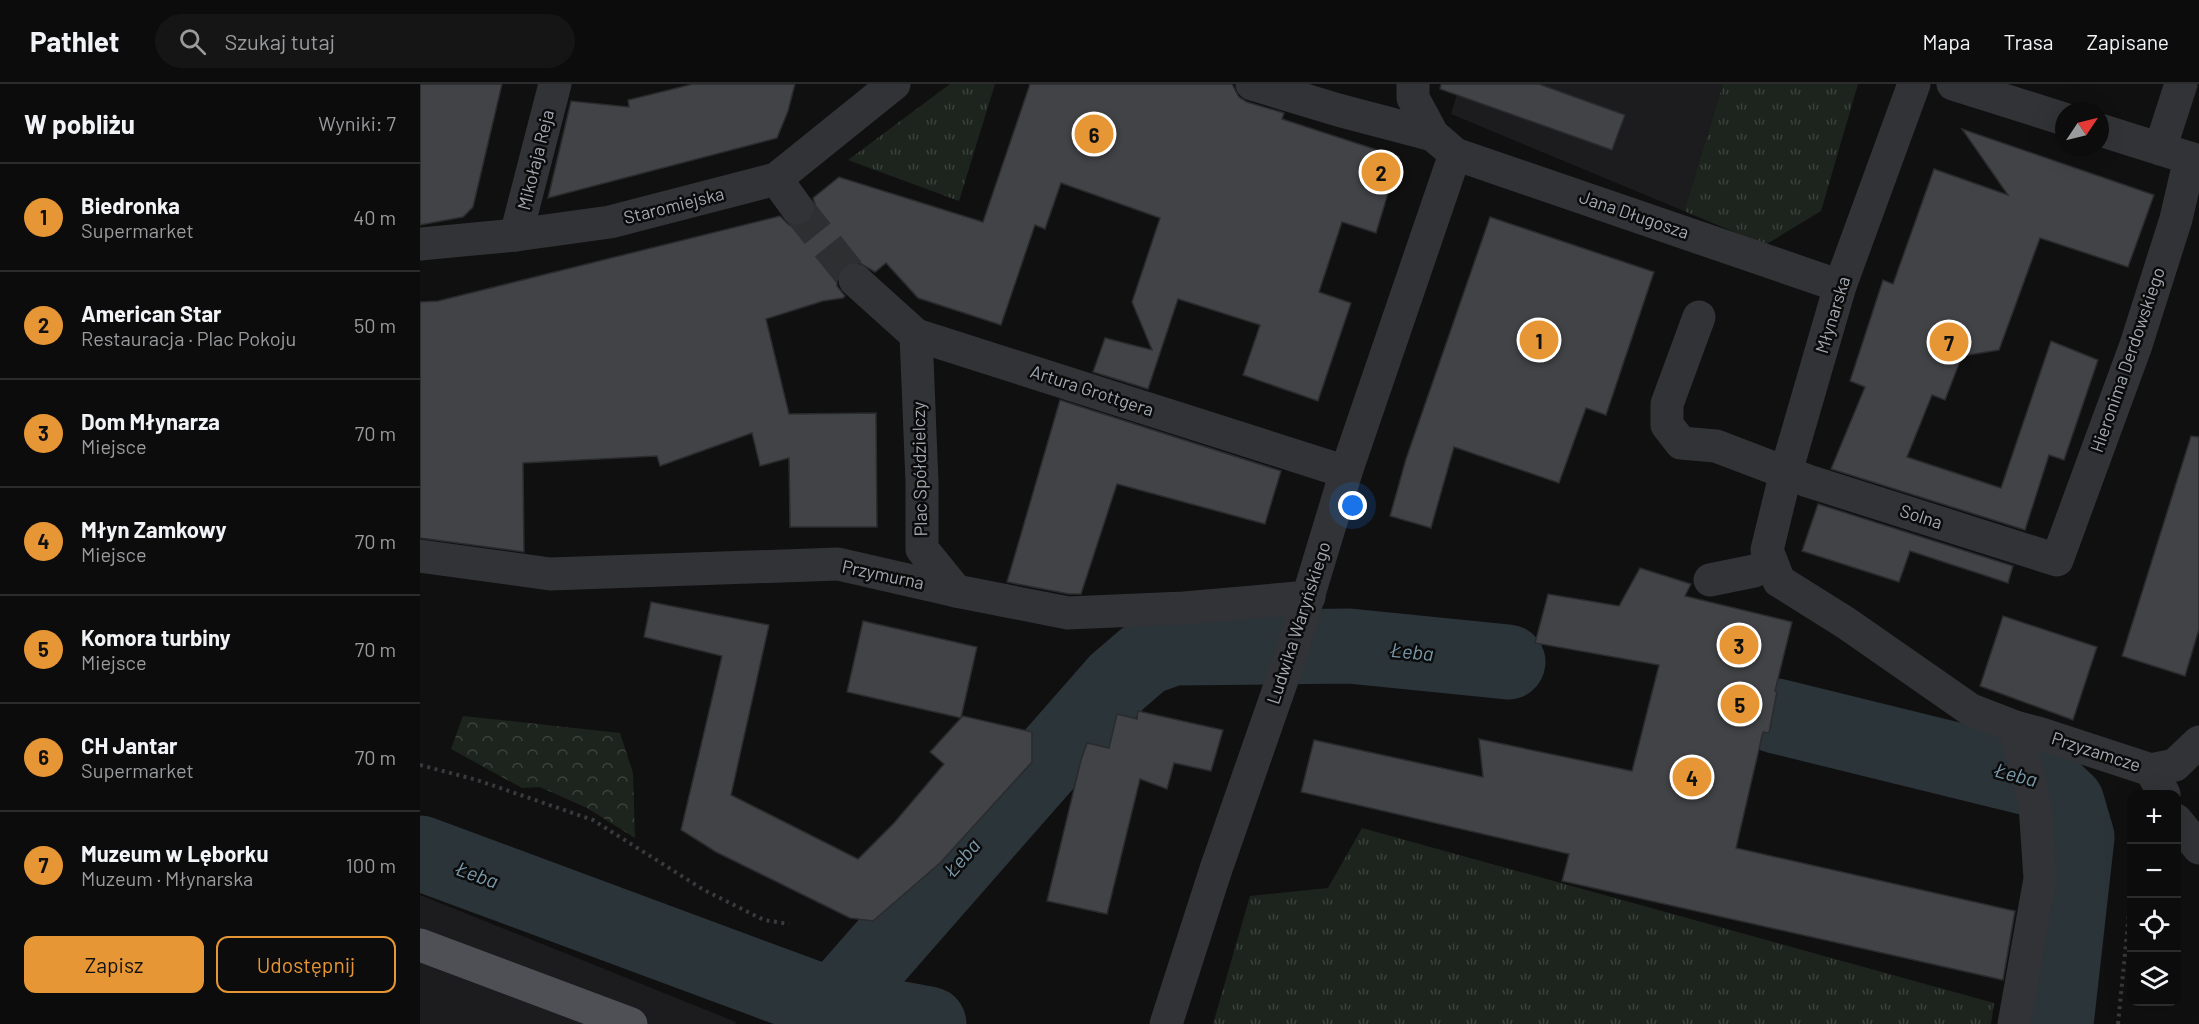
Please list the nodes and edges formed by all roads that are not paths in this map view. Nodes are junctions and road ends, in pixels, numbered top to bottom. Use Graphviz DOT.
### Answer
graph roads {
  1 [pos="555,84"];
  2 [pos="894,84"];
  3 [pos="1252,84"];
  4 [pos="1413,84"];
  5 [pos="1914,84"];
  6 [pos="1953,84"];
  7 [pos="2181,84"];
  8 [pos="2055,116"];
  9 [pos="2109,133"];
  10 [pos="1444,145"];
  11 [pos="2183,156"];
  12 [pos="776,179"];
  13 [pos="797,207"];
  14 [pos="516,236"];
  15 [pos="420,244"];
  16 [pos="855,280"];
  17 [pos="1840,286"];
  18 [pos="1699,317"];
  19 [pos="916,335"];
  20 [pos="1346,472"];
  21 [pos="1786,472"];
  22 [pos="420,556"];
  23 [pos="1770,557"];
  24 [pos="2057,560"];
  25 [pos="1710,580"];
  26 [pos="956,591"];
  27 [pos="1305,608"];
  28 [pos="2015,727"];
  29 [pos="2199,742"];
  30 [pos="2157,782"];
  31 [pos="2181,826"];
  32 [pos="2199,848"];
  33 [pos="420,945"];
  34 [pos="2017,1010"];
  35 [pos="1170,1011"];
  36 [pos="631,1024"];
  1 -- 14 [label="street, Mikołaja Reja"];
  2 -- 12 [label="street, Staromiejska"];
  3 -- 10 [label="street, Jana Długosza"];
  4 -- 10 [label="street"];
  5 -- 17 [label="street, Młynarska"];
  6 -- 8 [label="street"];
  7 -- 11 [label="street, Hieronima Derdowskiego"];
  9 -- 11 [label="street"];
  10 -- 17 [label="street, Jana Długosza"];
  10 -- 20 [label="street, Ludwika Waryńskiego"];
  11 -- 24 [label="street, Hieronima Derdowskiego"];
  12 -- 13 [label="street"];
  12 -- 14 [label="street, Staromiejska"];
  14 -- 15 [label="street, Staromiejska"];
  16 -- 19 [label="street, Artura Grottgera"];
  17 -- 21 [label="street, Młynarska"];
  18 -- 21 [label="street, Solna"];
  19 -- 20 [label="street, Artura Grottgera"];
  19 -- 26 [label="street, Plac Spółdzielczy"];
  20 -- 27 [label="street, Ludwika Waryńskiego"];
  21 -- 23 [label="street, Młynarska"];
  21 -- 24 [label="street, Solna"];
  22 -- 26 [label="street, Przymurna"];
  23 -- 25 [label="street"];
  23 -- 28 [label="street, Przyzamcze"];
  26 -- 27 [label="street, Przymurna"];
  27 -- 35 [label="street, Ludwika Waryńskiego"];
  28 -- 30 [label="street, Przyzamcze"];
  28 -- 34 [label="street"];
  29 -- 30 [label="street"];
  31 -- 32 [label="street"];
  33 -- 36 [label="main road"];
}
